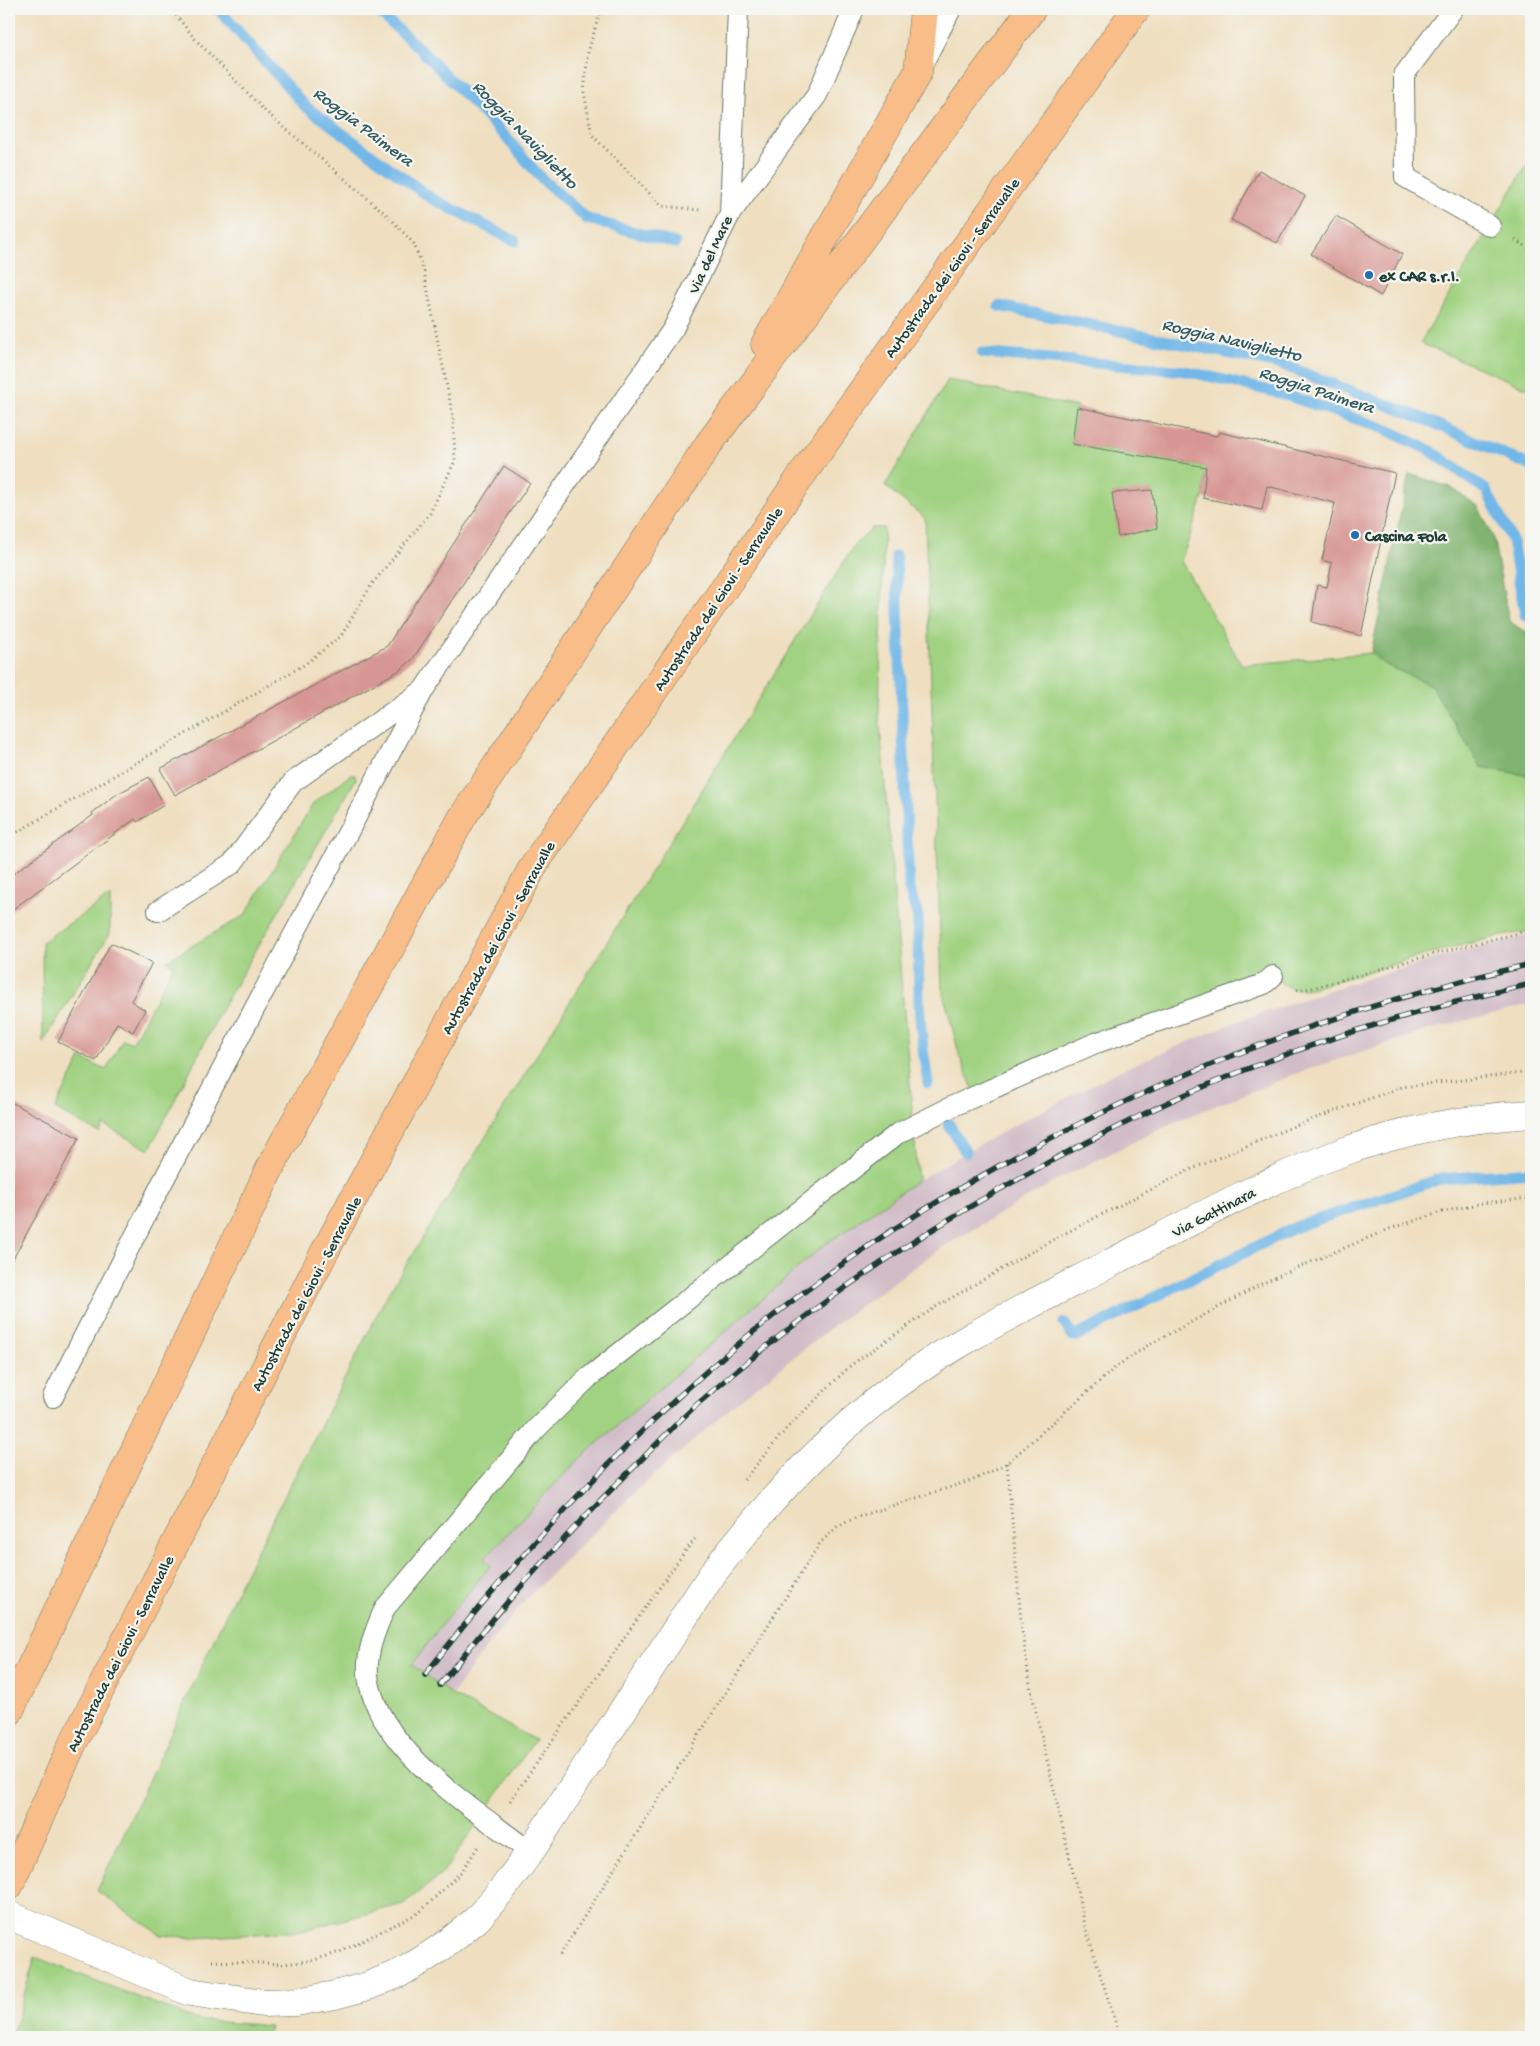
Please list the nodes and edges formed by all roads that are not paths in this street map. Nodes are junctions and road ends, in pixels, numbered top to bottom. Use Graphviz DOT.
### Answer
graph roads {
  1 [pos="738,9"];
  2 [pos="854,9"];
  3 [pos="924,9"];
  4 [pos="951,9"];
  5 [pos="1032,9"];
  6 [pos="1453,9"];
  7 [pos="1134,13"];
  8 [pos="918,72"];
  9 [pos="730,214"];
  10 [pos="1490,226"];
  11 [pos="708,445"];
  12 [pos="424,689"];
  13 [pos="158,911"];
  14 [pos="1273,976"];
  15 [pos="1531,1114"];
  16 [pos="53,1397"];
  17 [pos="9,1712"];
  18 [pos="530,1852"];
  19 [pos="9,1886"];
  20 [pos="9,1915"];
  1 -- 9 [label="lane, Via del Mare"];
  2 -- 9 [label="lane"];
  3 -- 8 [label="highway"];
  4 -- 8 [label="lane"];
  5 -- 11 [label="highway"];
  6 -- 10 [label="lane"];
  7 -- 19 [label="highway, Autostrada dei Giovi - Serravalle"];
  8 -- 11 [label="highway"];
  9 -- 12 [label="lane, Via del Mare"];
  11 -- 17 [label="highway"];
  12 -- 13 [label="lane"];
  12 -- 16 [label="lane"];
  14 -- 18 [label="lane"];
  15 -- 18 [label="street, Via Gattinara"];
  18 -- 20 [label="street, Via Gattinara"];
}
